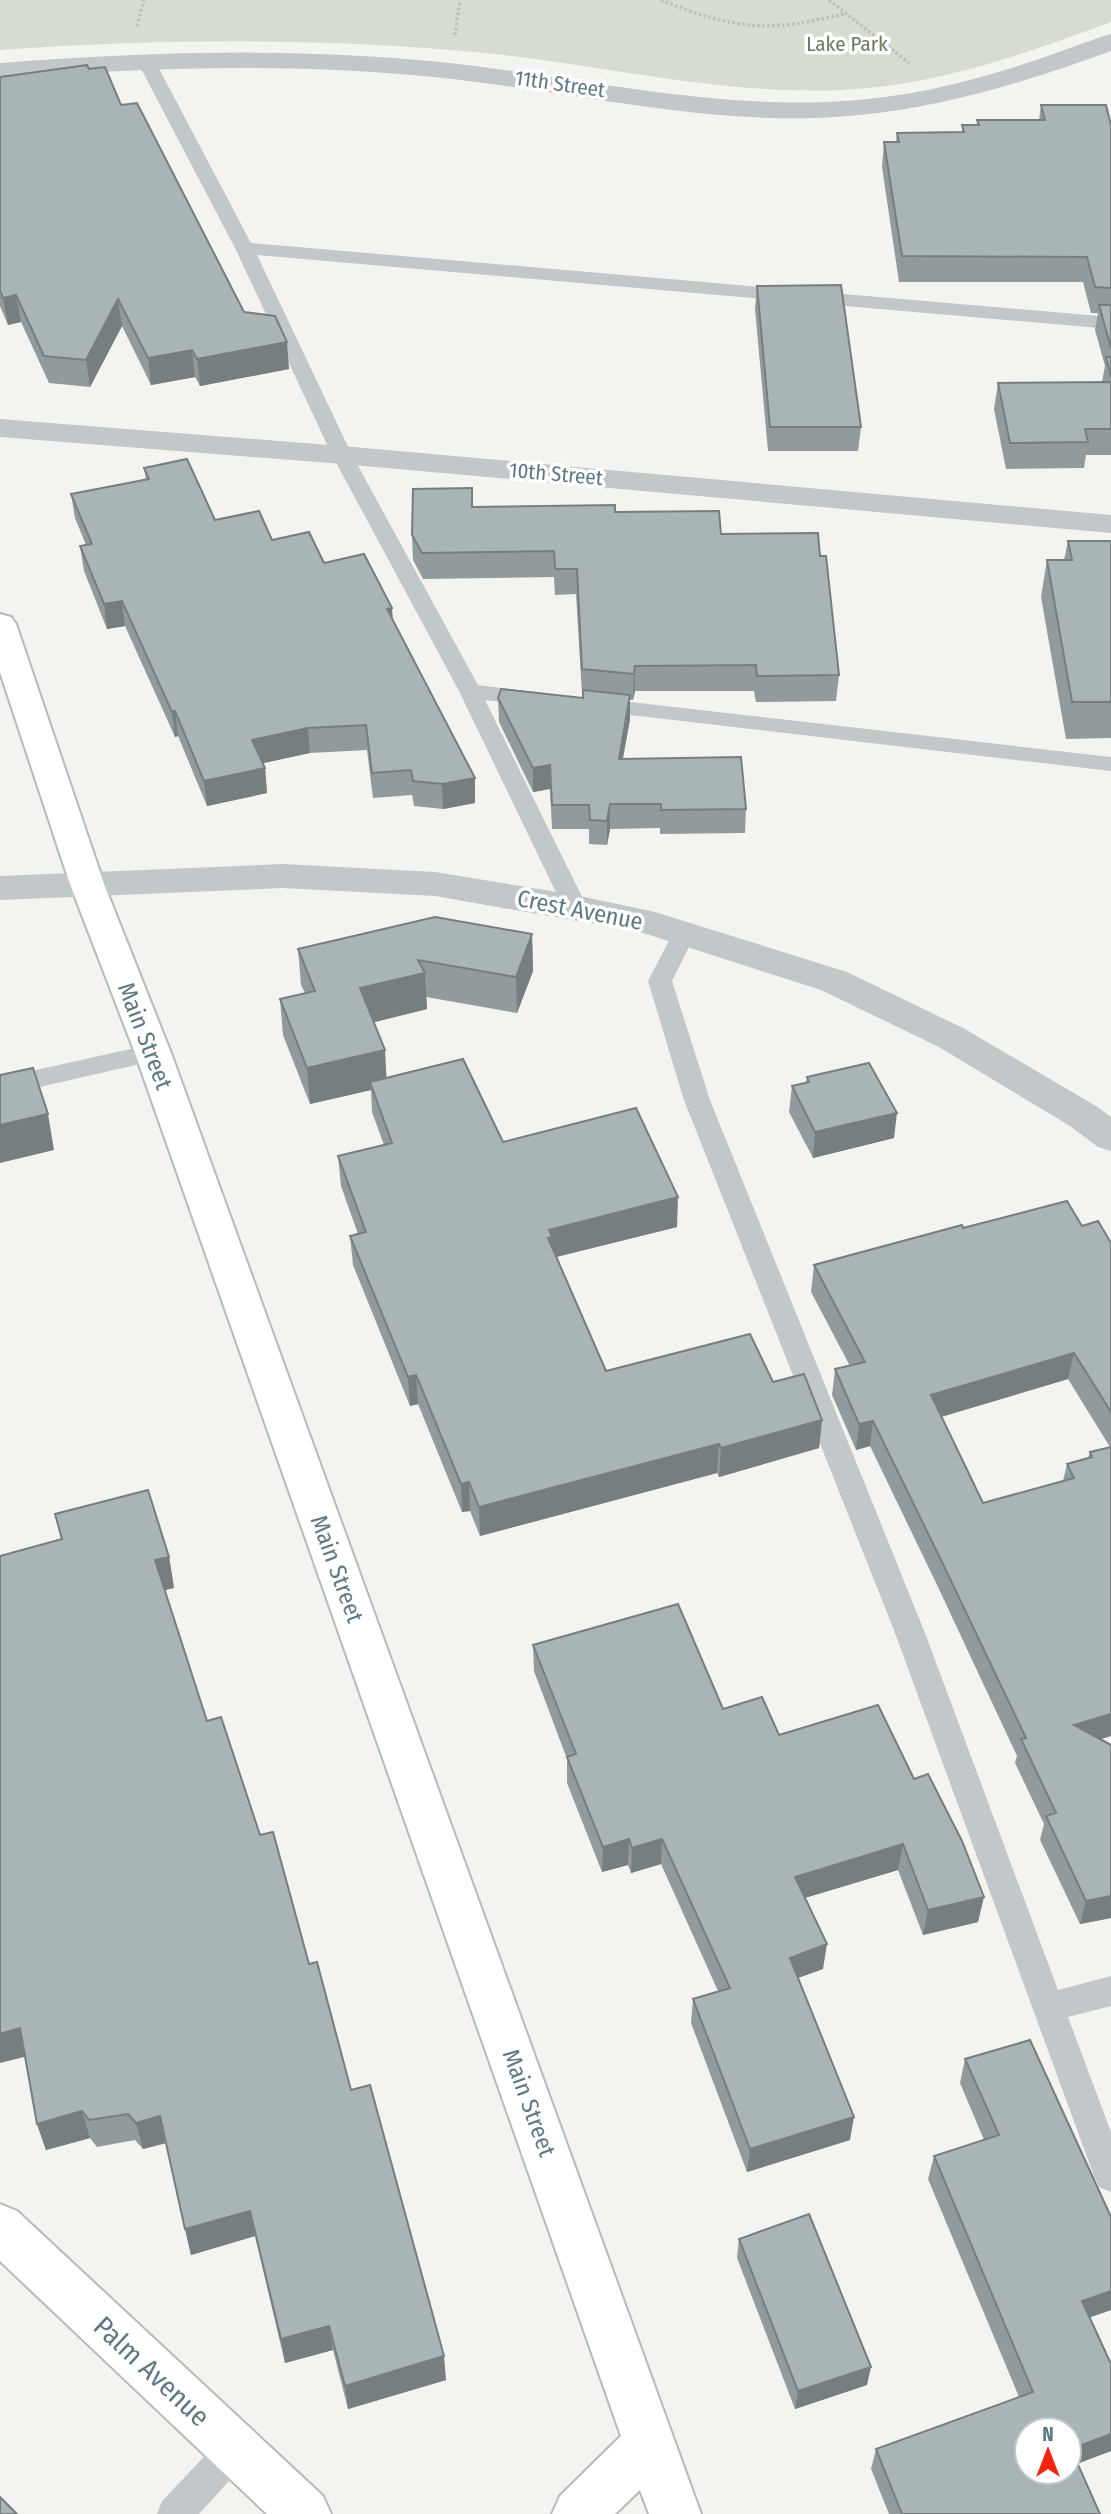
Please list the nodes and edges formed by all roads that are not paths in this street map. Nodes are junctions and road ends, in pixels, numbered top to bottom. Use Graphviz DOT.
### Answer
graph roads {
  1 [pos="1111,42"];
  2 [pos="146,61"];
  3 [pos="0,71"];
  4 [pos="244,248"];
  5 [pos="1111,323"];
  6 [pos="0,428"];
  7 [pos="342,455"];
  8 [pos="1111,524"];
  9 [pos="0,624"];
  10 [pos="470,691"];
  11 [pos="552,701"];
  12 [pos="579,704"];
  13 [pos="1111,764"];
  14 [pos="88,884"];
  15 [pos="0,888"];
  16 [pos="575,907"];
  17 [pos="684,933"];
  18 [pos="153,1053"];
  19 [pos="0,1087"];
  20 [pos="1111,1137"];
  21 [pos="1111,1991"];
  22 [pos="1048,2008"];
  23 [pos="1111,2176"];
  24 [pos="0,2228"];
  25 [pos="651,2443"];
  26 [pos="235,2449"];
  27 [pos="175,2514"];
  28 [pos="305,2514"];
  29 [pos="578,2514"];
  30 [pos="675,2514"];
  1 -- 2 [label="street, 11th Street"];
  2 -- 3 [label="street, 11th Street"];
  2 -- 4 [label="lane"];
  4 -- 5 [label="lane"];
  4 -- 7 [label="lane"];
  6 -- 7 [label="street, 10th Street"];
  7 -- 8 [label="street, 10th Street"];
  7 -- 10 [label="lane"];
  9 -- 14 [label="main road, Main Street"];
  10 -- 11 [label="lane"];
  10 -- 16 [label="lane"];
  12 -- 13 [label="lane"];
  14 -- 15 [label="street, Crest Avenue"];
  14 -- 16 [label="street, Crest Avenue"];
  14 -- 18 [label="main road, Main Street"];
  16 -- 17 [label="street, Crest Avenue"];
  17 -- 20 [label="street, Crest Avenue"];
  17 -- 22 [label="lane"];
  18 -- 19 [label="lane"];
  18 -- 25 [label="main road, Main Street"];
  21 -- 22 [label="lane"];
  22 -- 23 [label="lane"];
  24 -- 26 [label="main road, Palm Avenue"];
  25 -- 29 [label="main road"];
  25 -- 30 [label="main road, Main Street"];
  26 -- 27 [label="lane"];
  26 -- 28 [label="main road, Palm Avenue"];
}
